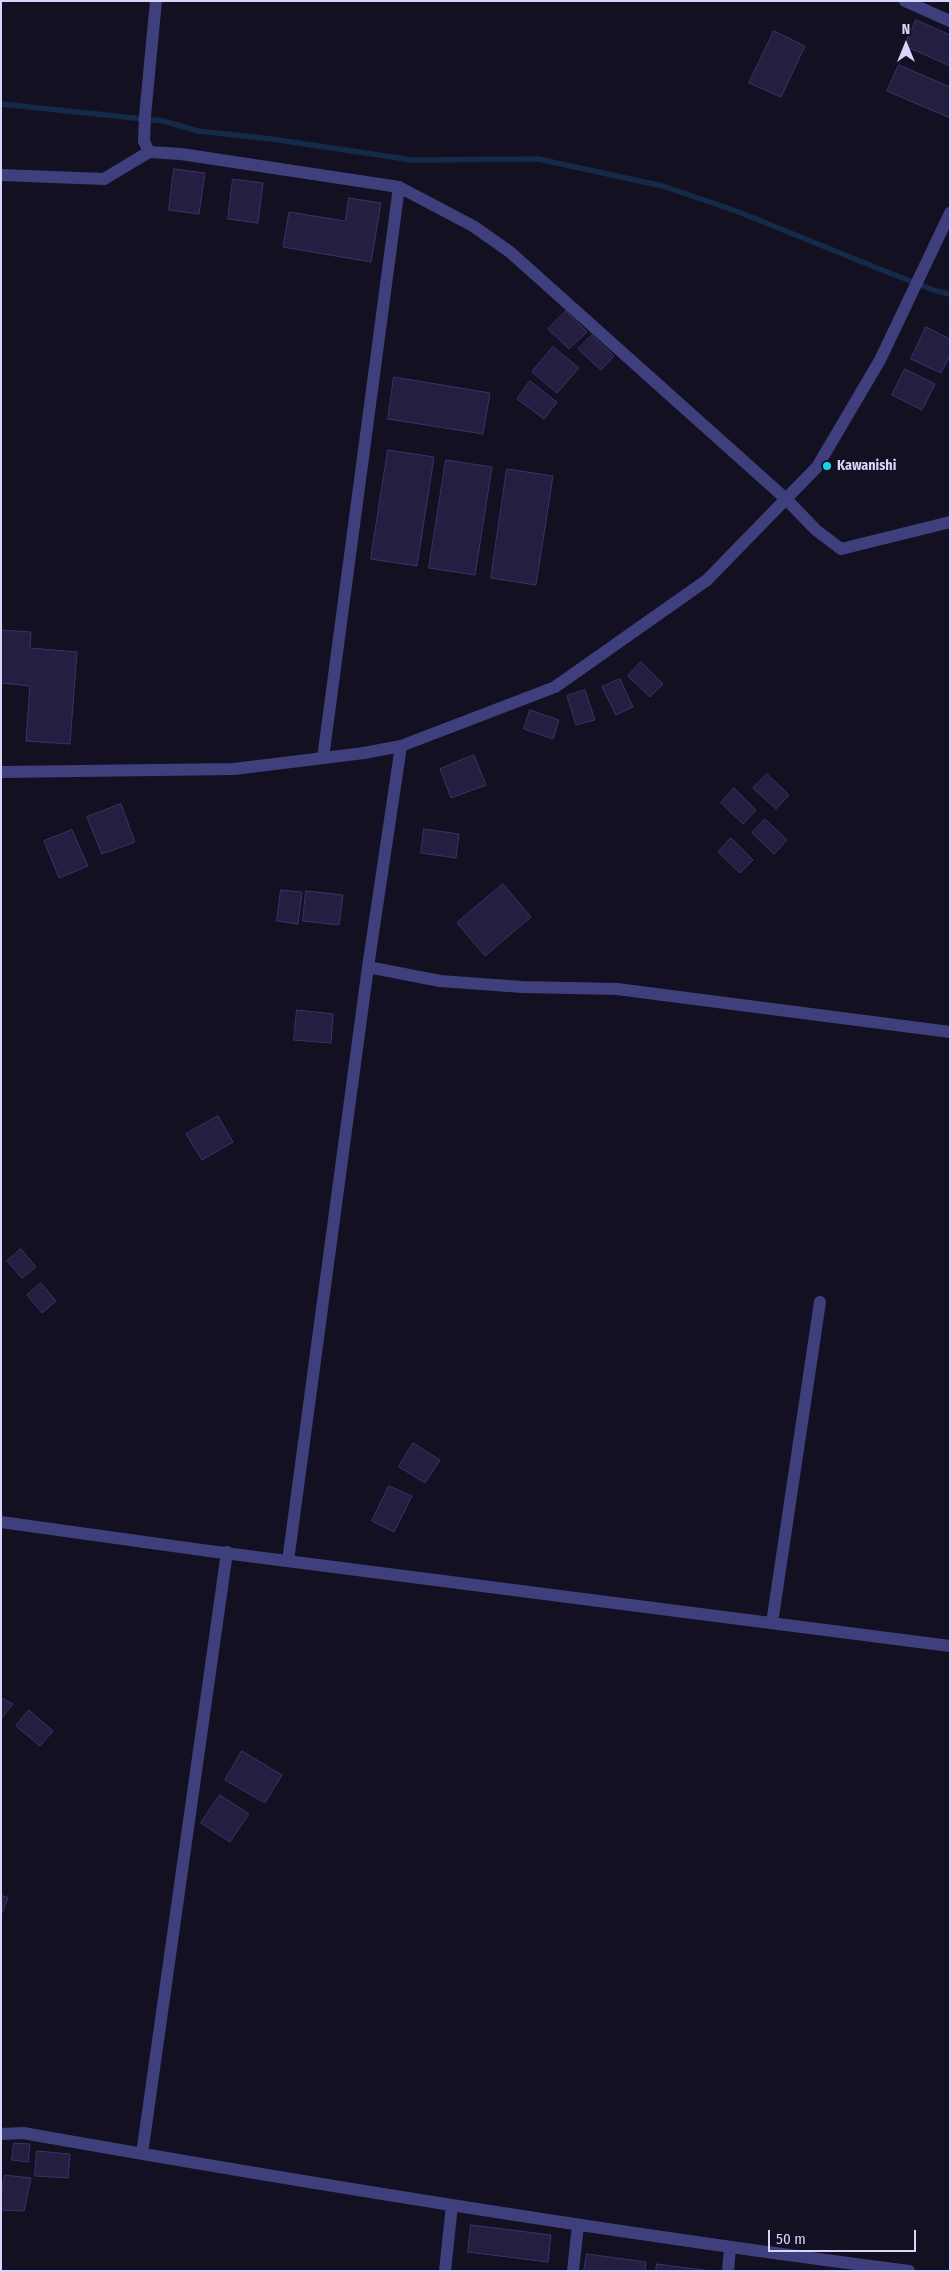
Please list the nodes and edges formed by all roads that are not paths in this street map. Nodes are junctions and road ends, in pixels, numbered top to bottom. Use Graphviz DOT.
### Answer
graph roads {
  1 [pos="156,1"];
  2 [pos="905,1"];
  3 [pos="950,21"];
  4 [pos="149,152"];
  5 [pos="1,175"];
  6 [pos="399,187"];
  7 [pos="950,213"];
  8 [pos="786,499"];
  9 [pos="950,522"];
  10 [pos="402,746"];
  11 [pos="323,758"];
  12 [pos="1,772"];
  13 [pos="368,967"];
  14 [pos="950,1032"];
  15 [pos="820,1302"];
  16 [pos="1,1522"];
  17 [pos="227,1552"];
  18 [pos="288,1561"];
  19 [pos="772,1623"];
  20 [pos="950,1646"];
  21 [pos="1,2134"];
  22 [pos="142,2154"];
  23 [pos="452,2205"];
  24 [pos="578,2225"];
  25 [pos="730,2248"];
  26 [pos="445,2271"];
  27 [pos="573,2271"];
  28 [pos="728,2271"];
  29 [pos="909,2271"];
  1 -- 4 [label="street"];
  2 -- 3 [label="street"];
  4 -- 5 [label="street"];
  4 -- 6 [label="street"];
  6 -- 8 [label="street"];
  6 -- 11 [label="street"];
  7 -- 8 [label="street"];
  8 -- 9 [label="street"];
  8 -- 10 [label="street"];
  10 -- 11 [label="street"];
  10 -- 13 [label="street"];
  11 -- 12 [label="street"];
  13 -- 14 [label="street"];
  13 -- 18 [label="street"];
  15 -- 19 [label="street"];
  16 -- 17 [label="street"];
  17 -- 18 [label="street"];
  17 -- 22 [label="street"];
  18 -- 19 [label="street"];
  19 -- 20 [label="street"];
  21 -- 22 [label="street"];
  22 -- 23 [label="street"];
  23 -- 24 [label="street"];
  23 -- 26 [label="street"];
  24 -- 25 [label="street"];
  24 -- 27 [label="street"];
  25 -- 28 [label="street"];
  25 -- 29 [label="street"];
}
